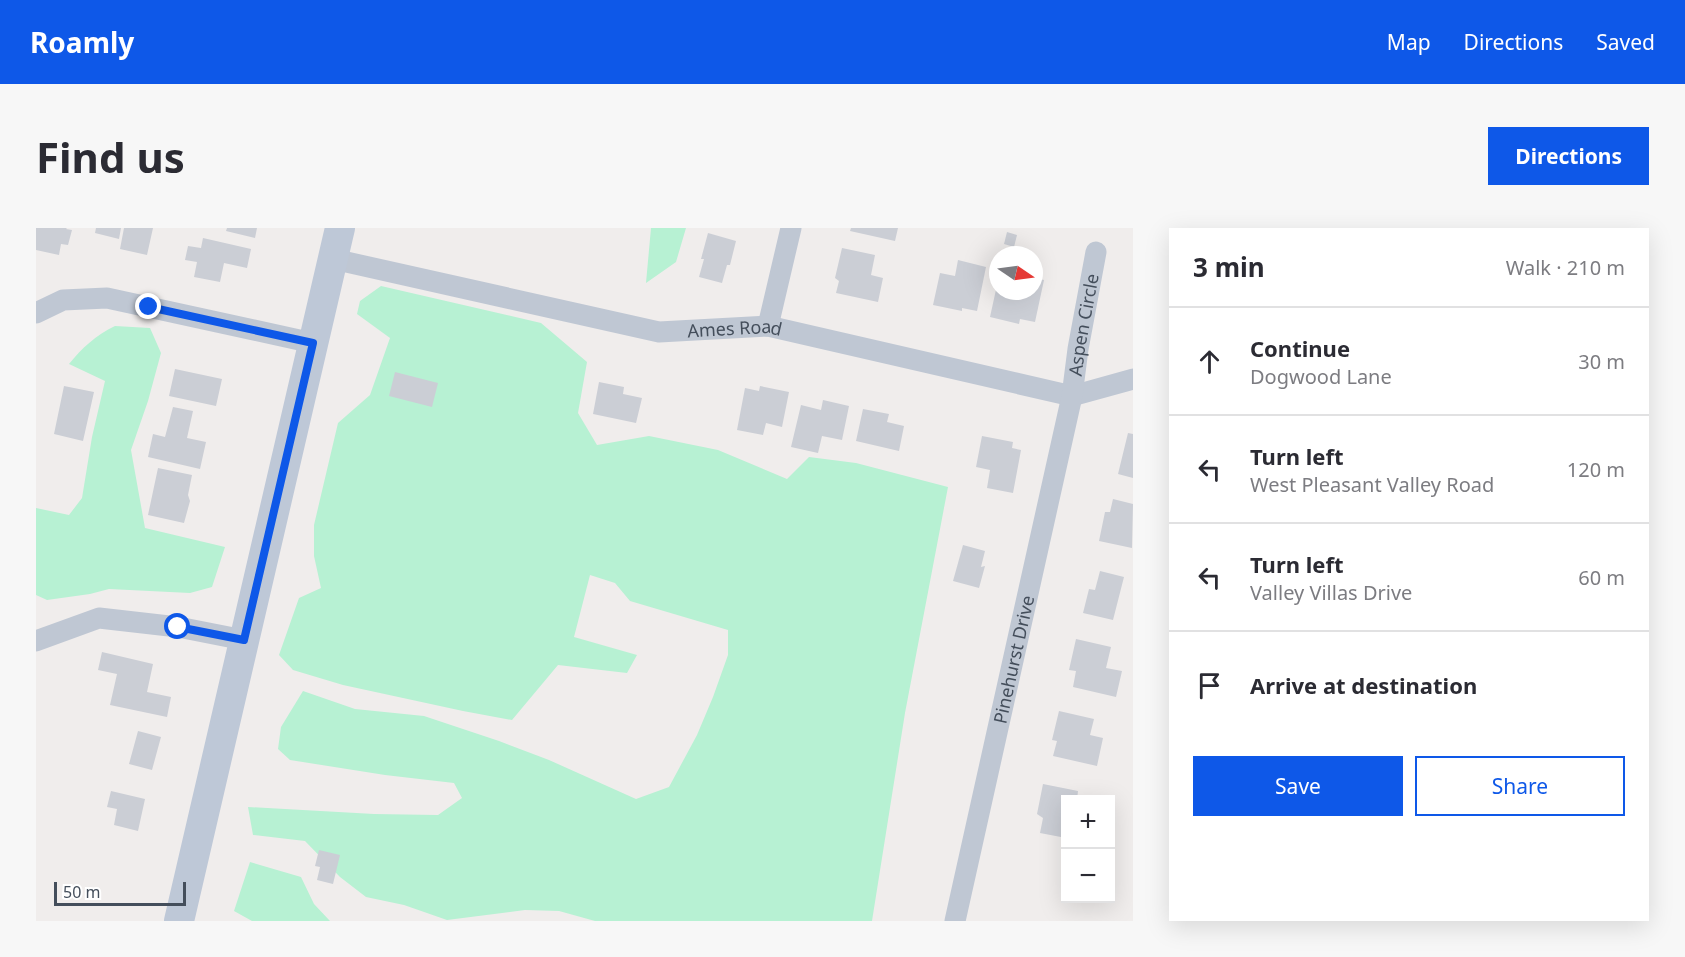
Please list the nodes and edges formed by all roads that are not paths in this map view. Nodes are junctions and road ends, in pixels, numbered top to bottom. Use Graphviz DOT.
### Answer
graph roads {
  1 [pos="340,228"];
  2 [pos="791,228"];
  3 [pos="1096,252"];
  4 [pos="333,259"];
  5 [pos="36,313"];
  6 [pos="768,326"];
  7 [pos="313,343"];
  8 [pos="1133,379"];
  9 [pos="1072,396"];
  10 [pos="244,640"];
  11 [pos="36,641"];
  12 [pos="180,921"];
  13 [pos="955,921"];
  1 -- 4 [label="main road"];
  2 -- 6 [label="street"];
  3 -- 9 [label="street, Aspen Circle"];
  4 -- 6 [label="street, Ames Road"];
  4 -- 7 [label="main road"];
  5 -- 7 [label="street"];
  6 -- 9 [label="street, Ames Road"];
  7 -- 10 [label="main road"];
  8 -- 9 [label="street, Ames Road"];
  9 -- 13 [label="street, Pinehurst Drive"];
  10 -- 11 [label="street"];
  10 -- 12 [label="main road"];
}
